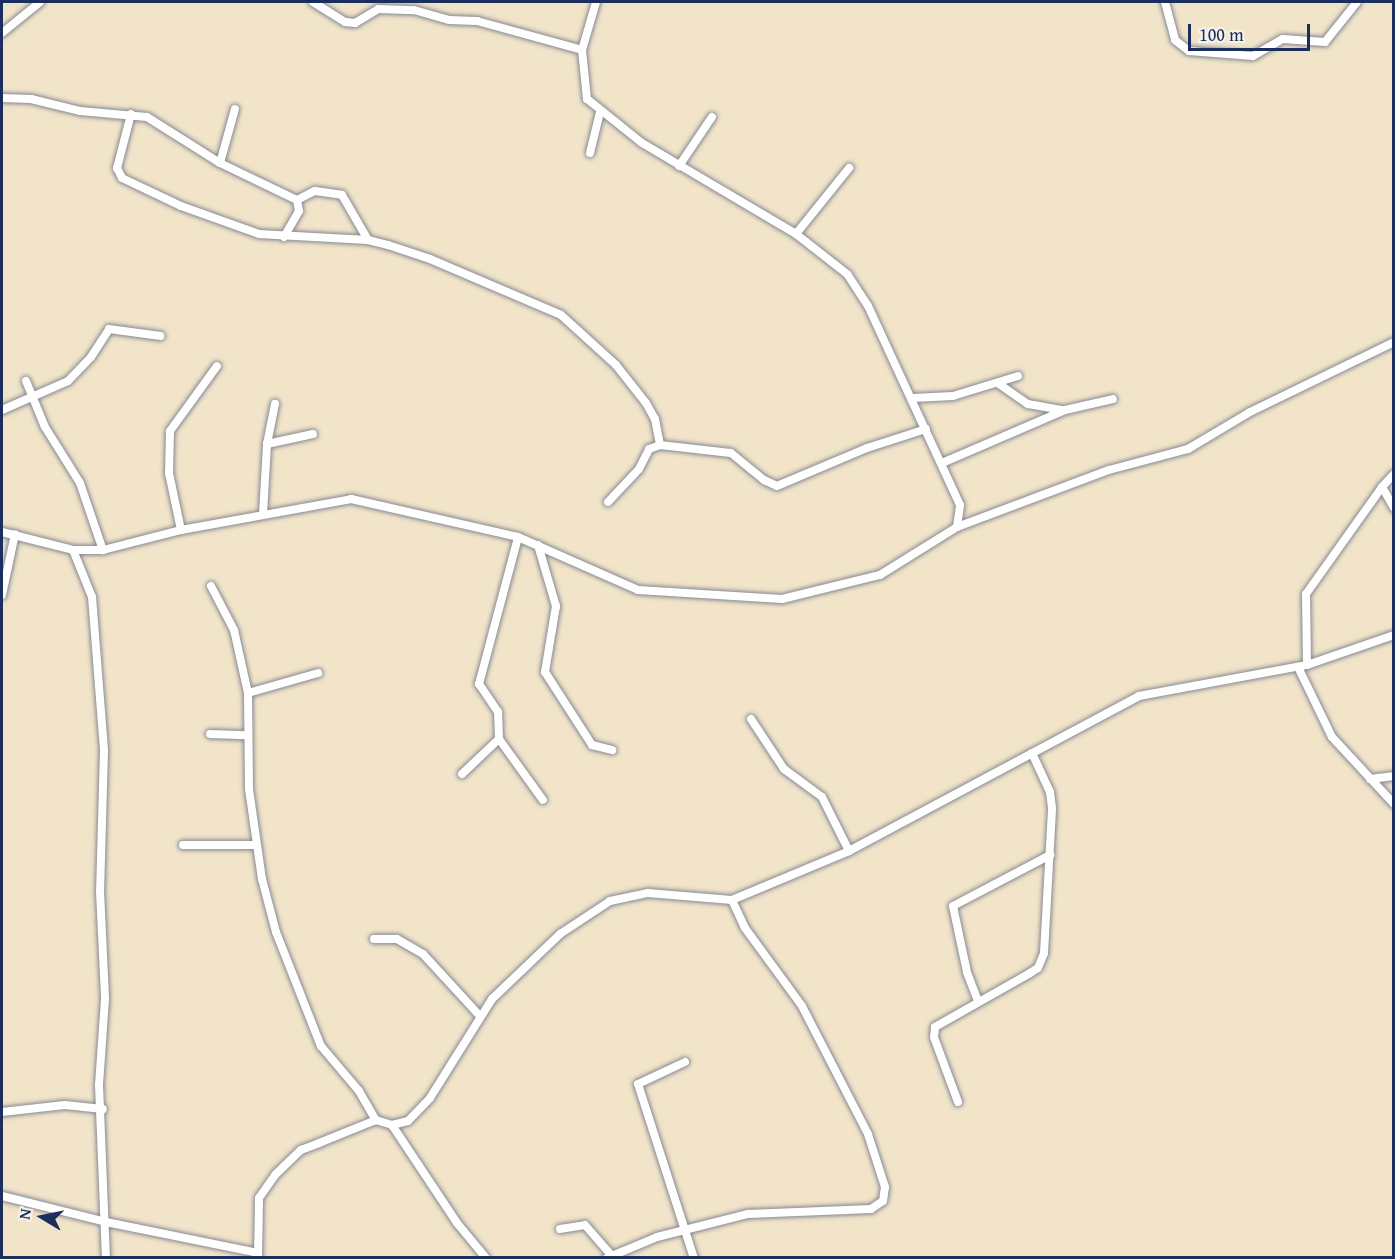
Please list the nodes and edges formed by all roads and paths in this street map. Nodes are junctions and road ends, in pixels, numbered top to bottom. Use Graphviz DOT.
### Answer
graph roads {
  1 [pos="40,2"];
  2 [pos="313,2"];
  3 [pos="596,2"];
  4 [pos="1165,2"];
  5 [pos="1357,2"];
  6 [pos="378,5"];
  7 [pos="2,33"];
  8 [pos="582,50"];
  9 [pos="3,100"];
  10 [pos="235,109"];
  11 [pos="600,112"];
  12 [pos="131,114"];
  13 [pos="712,117"];
  14 [pos="590,153"];
  15 [pos="220,163"];
  16 [pos="679,166"];
  17 [pos="849,168"];
  18 [pos="297,200"];
  19 [pos="796,234"];
  20 [pos="284,237"];
  21 [pos="368,240"];
  22 [pos="161,336"];
  23 [pos="1394,342"];
  24 [pos="217,366"];
  25 [pos="1018,376"];
  26 [pos="26,381"];
  27 [pos="999,384"];
  28 [pos="32,398"];
  29 [pos="913,398"];
  30 [pos="1113,399"];
  31 [pos="275,404"];
  32 [pos="2,410"];
  33 [pos="1065,410"];
  34 [pos="926,429"];
  35 [pos="313,434"];
  36 [pos="267,444"];
  37 [pos="660,445"];
  38 [pos="942,464"];
  39 [pos="1394,474"];
  40 [pos="1382,487"];
  41 [pos="608,502"];
  42 [pos="1394,508"];
  43 [pos="263,514"];
  44 [pos="957,527"];
  45 [pos="181,530"];
  46 [pos="2,532"];
  47 [pos="15,534"];
  48 [pos="519,537"];
  49 [pos="538,545"];
  50 [pos="73,550"];
  51 [pos="103,550"];
  52 [pos="211,586"];
  53 [pos="2,595"];
  54 [pos="1394,635"];
  55 [pos="1303,666"];
  56 [pos="318,673"];
  57 [pos="248,693"];
  58 [pos="751,719"];
  59 [pos="210,734"];
  60 [pos="246,735"];
  61 [pos="499,739"];
  62 [pos="612,750"];
  63 [pos="1032,753"];
  64 [pos="462,774"];
  65 [pos="1394,776"];
  66 [pos="1370,779"];
  67 [pos="543,800"];
  68 [pos="1394,804"];
  69 [pos="183,845"];
  70 [pos="256,845"];
  71 [pos="849,851"];
  72 [pos="1050,855"];
  73 [pos="732,900"];
  74 [pos="374,939"];
  75 [pos="978,1001"];
  76 [pos="479,1015"];
  77 [pos="685,1062"];
  78 [pos="958,1102"];
  79 [pos="103,1109"];
  80 [pos="2,1112"];
  81 [pos="376,1120"];
  82 [pos="392,1125"];
  83 [pos="2,1196"];
  84 [pos="106,1222"];
  85 [pos="560,1229"];
  86 [pos="686,1229"];
  87 [pos="258,1255"];
  88 [pos="609,1256"];
  89 [pos="106,1257"];
  90 [pos="486,1257"];
  91 [pos="694,1257"];
  1 -- 7 [label="street"];
  2 -- 6 [label="street"];
  3 -- 8 [label="street"];
  4 -- 5 [label="street"];
  6 -- 8 [label="street"];
  8 -- 11 [label="street"];
  9 -- 12 [label="street"];
  10 -- 15 [label="street"];
  11 -- 14 [label="street"];
  11 -- 16 [label="street"];
  12 -- 15 [label="street"];
  12 -- 20 [label="street"];
  13 -- 16 [label="street"];
  15 -- 18 [label="street"];
  16 -- 19 [label="street"];
  17 -- 19 [label="street"];
  18 -- 20 [label="street"];
  18 -- 21 [label="street"];
  19 -- 29 [label="street"];
  20 -- 21 [label="street"];
  21 -- 37 [label="street"];
  22 -- 28 [label="street"];
  23 -- 44 [label="street"];
  24 -- 45 [label="street"];
  25 -- 27 [label="street"];
  26 -- 28 [label="street"];
  27 -- 29 [label="street"];
  27 -- 33 [label="street"];
  28 -- 32 [label="street"];
  28 -- 51 [label="street"];
  29 -- 34 [label="street"];
  30 -- 33 [label="street"];
  31 -- 36 [label="street"];
  33 -- 38 [label="street"];
  34 -- 37 [label="street"];
  34 -- 38 [label="street"];
  35 -- 36 [label="street"];
  36 -- 43 [label="street"];
  37 -- 41 [label="street"];
  38 -- 44 [label="street"];
  39 -- 40 [label="street"];
  40 -- 42 [label="street"];
  40 -- 55 [label="street"];
  43 -- 45 [label="street"];
  43 -- 48 [label="street"];
  44 -- 49 [label="street"];
  45 -- 51 [label="street"];
  46 -- 47 [label="street"];
  47 -- 50 [label="street"];
  47 -- 53 [label="street"];
  48 -- 49 [label="street"];
  48 -- 61 [label="street"];
  49 -- 62 [label="street"];
  50 -- 51 [label="street"];
  50 -- 79 [label="street"];
  52 -- 57 [label="street"];
  54 -- 55 [label="street"];
  55 -- 63 [label="street"];
  55 -- 66 [label="street"];
  56 -- 57 [label="street"];
  57 -- 60 [label="street"];
  58 -- 71 [label="street"];
  59 -- 60 [label="street"];
  60 -- 70 [label="street"];
  61 -- 64 [label="street"];
  61 -- 67 [label="street"];
  63 -- 71 [label="street"];
  63 -- 72 [label="street"];
  65 -- 66 [label="street"];
  66 -- 68 [label="street"];
  69 -- 70 [label="street"];
  70 -- 81 [label="street"];
  71 -- 73 [label="street"];
  72 -- 75 [label="street"];
  72 -- 75 [label="street"];
  73 -- 76 [label="street"];
  73 -- 86 [label="street"];
  74 -- 76 [label="street"];
  75 -- 78 [label="street"];
  76 -- 82 [label="street"];
  77 -- 86 [label="street"];
  79 -- 80 [label="street"];
  79 -- 84 [label="street"];
  81 -- 82 [label="street"];
  81 -- 87 [label="street"];
  82 -- 90 [label="street"];
  83 -- 84 [label="street"];
  84 -- 87 [label="street"];
  84 -- 89 [label="street"];
  85 -- 88 [label="street"];
  86 -- 88 [label="street"];
  86 -- 91 [label="street"];
}
